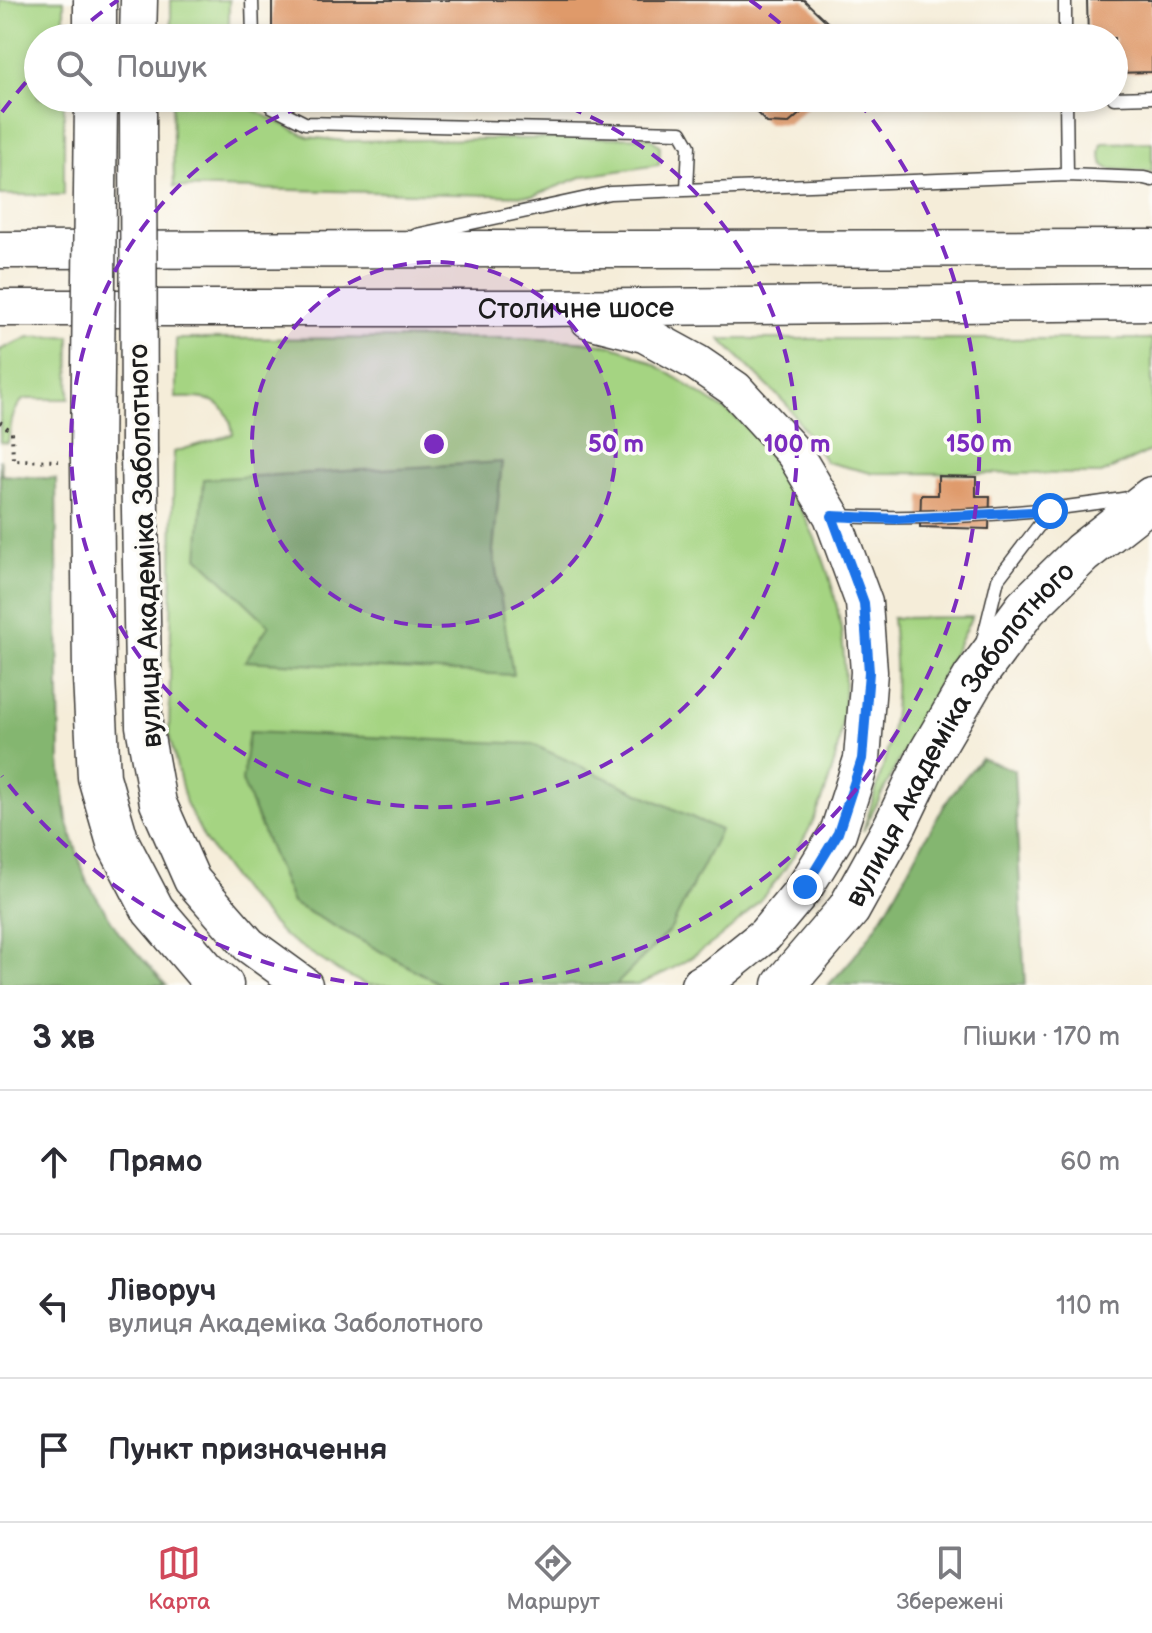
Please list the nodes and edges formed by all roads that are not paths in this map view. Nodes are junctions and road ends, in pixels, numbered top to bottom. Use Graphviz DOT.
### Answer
graph roads {
  1 [pos="95,0"];
  2 [pos="139,0"];
  3 [pos="252,0"];
  4 [pos="1065,0"];
  5 [pos="95,24"];
  6 [pos="138,24"];
  7 [pos="253,24"];
  8 [pos="1065,24"];
  9 [pos="1152,97"];
  10 [pos="1128,98"];
  11 [pos="95,112"];
  12 [pos="138,112"];
  13 [pos="283,112"];
  14 [pos="1066,112"];
  15 [pos="1067,175"];
  16 [pos="1152,180"];
  17 [pos="687,189"];
  18 [pos="1152,248"];
  19 [pos="353,249"];
  20 [pos="0,250"];
  21 [pos="1152,302"];
  22 [pos="537,308"];
  23 [pos="8,313"];
  24 [pos="1152,496"];
  25 [pos="1050,511"];
  26 [pos="832,516"];
  27 [pos="974,678"];
  28 [pos="222,985"];
  29 [pos="304,985"];
  30 [pos="699,985"];
  31 [pos="784,985"];
  1 -- 5 [label="highway"];
  2 -- 6 [label="main road"];
  3 -- 7 [label="lane"];
  4 -- 8 [label="lane"];
  9 -- 10 [label="lane"];
  11 -- 28 [label="highway, вулиця Академіка Заболотного, bridge"];
  12 -- 29 [label="main road, вулиця Академіка Заболотного, bridge"];
  13 -- 17 [label="lane"];
  14 -- 15 [label="lane"];
  15 -- 16 [label="lane"];
  15 -- 17 [label="lane"];
  17 -- 19 [label="lane"];
  18 -- 19 [label="main road, Столичне шосе"];
  19 -- 20 [label="main road, Столичне шосе"];
  21 -- 22 [label="main road, Столичне шосе"];
  22 -- 23 [label="main road, Столичне шосе"];
  22 -- 26 [label="main road, вулиця Академіка Заболотного"];
  24 -- 25 [label="lane"];
  24 -- 27 [label="highway, вулиця Академіка Заболотного"];
  25 -- 26 [label="lane"];
  25 -- 27 [label="lane"];
  26 -- 30 [label="main road, вулиця Академіка Заболотного"];
  27 -- 31 [label="highway, вулиця Академіка Заболотного"];
}
